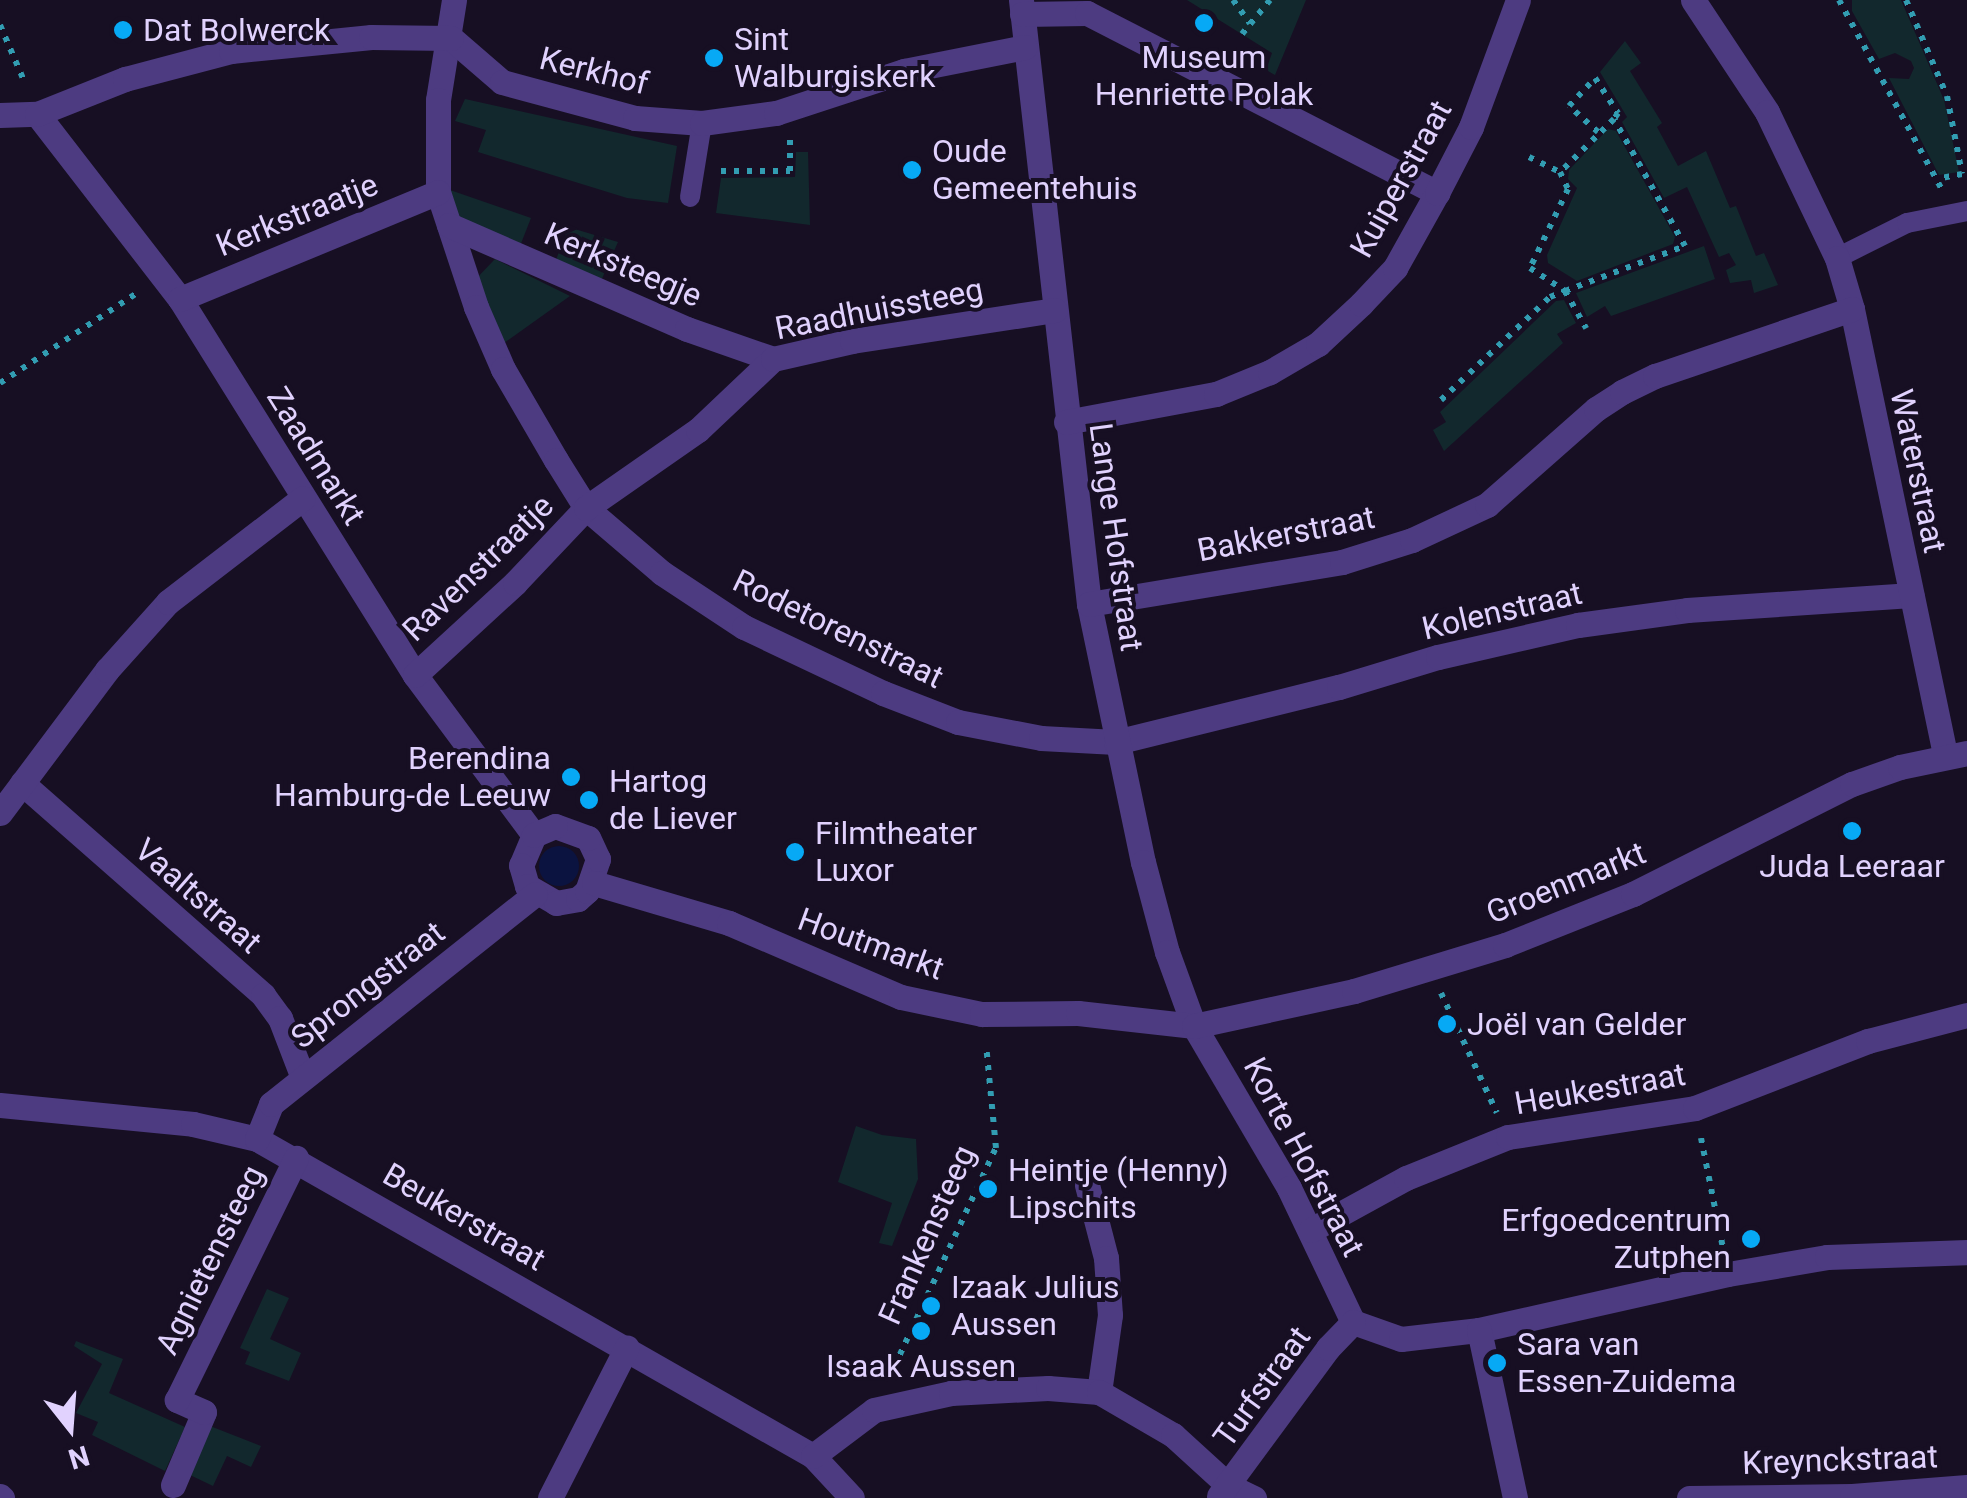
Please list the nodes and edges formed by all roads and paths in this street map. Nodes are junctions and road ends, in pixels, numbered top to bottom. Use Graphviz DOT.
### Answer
graph roads {
  1 [pos="454,0"];
  2 [pos="1233,0"];
  3 [pos="1270,0"];
  4 [pos="1518,0"];
  5 [pos="1693,0"];
  6 [pos="1839,0"];
  7 [pos="1906,0"];
  8 [pos="1022,7"];
  9 [pos="1250,23"];
  10 [pos="0,25"];
  11 [pos="1242,34"];
  12 [pos="451,38"];
  13 [pos="1025,47"];
  14 [pos="790,109"];
  15 [pos="37,114"];
  16 [pos="0,115"];
  17 [pos="1614,119"];
  18 [pos="702,123"];
  19 [pos="1598,132"];
  20 [pos="1529,157"];
  21 [pos="695,168"];
  22 [pos="1560,172"];
  23 [pos="1938,180"];
  24 [pos="438,192"];
  25 [pos="1437,194"];
  26 [pos="690,197"];
  27 [pos="1959,213"];
  28 [pos="449,224"];
  29 [pos="1836,258"];
  30 [pos="161,276"];
  31 [pos="1565,291"];
  32 [pos="180,299"];
  33 [pos="1852,309"];
  34 [pos="1054,310"];
  35 [pos="1586,328"];
  36 [pos="773,359"];
  37 [pos="0,384"];
  38 [pos="1441,400"];
  39 [pos="1066,422"];
  40 [pos="303,498"];
  41 [pos="586,508"];
  42 [pos="1911,595"];
  43 [pos="1089,604"];
  44 [pos="415,675"];
  45 [pos="1116,742"];
  46 [pos="1956,754"];
  47 [pos="22,784"];
  48 [pos="0,813"];
  49 [pos="534,835"];
  50 [pos="594,883"];
  51 [pos="535,894"];
  52 [pos="1442,965"];
  53 [pos="982,1014"];
  54 [pos="1967,1016"];
  55 [pos="1194,1026"];
  56 [pos="303,1078"];
  57 [pos="0,1105"];
  58 [pos="1695,1108"];
  59 [pos="1508,1137"];
  60 [pos="258,1139"];
  61 [pos="296,1158"];
  62 [pos="1088,1185"];
  63 [pos="1310,1230"];
  64 [pos="1967,1252"];
  65 [pos="1728,1274"];
  66 [pos="1353,1322"];
  67 [pos="1478,1330"];
  68 [pos="627,1347"];
  69 [pos="1099,1392"];
  70 [pos="874,1410"];
  71 [pos="813,1456"];
  72 [pos="172,1485"];
  73 [pos="1967,1487"];
  74 [pos="1223,1492"];
  75 [pos="1706,1497"];
  76 [pos="550,1498"];
  77 [pos="852,1498"];
  78 [pos="1254,1498"];
  79 [pos="1515,1498"];
  1 -- 12 [label="street"];
  2 -- 9 [label="path"];
  3 -- 9 [label="path"];
  4 -- 25 [label="street, Kuiperstraat"];
  5 -- 29 [label="street, Waterstraat"];
  6 -- 23 [label="path"];
  7 -- 23 [label="path"];
  8 -- 13 [label="street, Lange Hofstraat"];
  8 -- 25 [label="street"];
  9 -- 11 [label="path"];
  10 -- 15 [label="path"];
  12 -- 15 [label="street"];
  12 -- 18 [label="street, Kerkhof"];
  12 -- 24 [label="street, Rodetorenstraat"];
  13 -- 14 [label="street, Kerkhof"];
  13 -- 34 [label="street, Lange Hofstraat"];
  14 -- 18 [label="street, Kerkhof"];
  14 -- 21 [label="path"];
  15 -- 16 [label="street"];
  15 -- 30 [label="street, Zaadmarkt"];
  17 -- 19 [label="path"];
  17 -- 19 [label="path"];
  17 -- 31 [label="path"];
  18 -- 21 [label="lane"];
  19 -- 22 [label="path"];
  20 -- 22 [label="path"];
  21 -- 26 [label="lane"];
  22 -- 31 [label="path"];
  23 -- 27 [label="path"];
  24 -- 28 [label="street, Rodetorenstraat"];
  24 -- 32 [label="street, Kerkstraatje"];
  25 -- 39 [label="street, Kuiperstraat"];
  27 -- 29 [label="lane"];
  28 -- 36 [label="street, Kerksteegje"];
  28 -- 41 [label="street, Rodetorenstraat"];
  29 -- 33 [label="street, Waterstraat"];
  30 -- 32 [label="street, Zaadmarkt"];
  30 -- 37 [label="path"];
  31 -- 35 [label="path"];
  31 -- 38 [label="path"];
  32 -- 40 [label="street, Zaadmarkt"];
  33 -- 42 [label="street, Waterstraat"];
  33 -- 43 [label="street, Bakkerstraat"];
  34 -- 36 [label="street, Raadhuissteeg"];
  34 -- 39 [label="street, Lange Hofstraat"];
  36 -- 41 [label="street, Raadhuissteeg"];
  39 -- 43 [label="street, Lange Hofstraat"];
  40 -- 44 [label="street, Zaadmarkt"];
  40 -- 47 [label="street"];
  41 -- 44 [label="street, Ravenstraatje"];
  41 -- 45 [label="street, Rodetorenstraat"];
  42 -- 45 [label="street, Kolenstraat"];
  42 -- 46 [label="street, Waterstraat"];
  43 -- 45 [label="street, Lange Hofstraat"];
  44 -- 49 [label="street, Zaadmarkt"];
  45 -- 55 [label="street, Lange Hofstraat"];
  46 -- 52 [label="street, Groenmarkt"];
  47 -- 48 [label="street"];
  47 -- 56 [label="street, Vaaltstraat"];
  49 -- 50 [label="street"];
  49 -- 51 [label="street"];
  50 -- 51 [label="street"];
  50 -- 53 [label="street, Houtmarkt"];
  51 -- 56 [label="street, Sprongstraat"];
  52 -- 55 [label="street, Groenmarkt"];
  52 -- 59 [label="path"];
  53 -- 55 [label="street, Houtmarkt"];
  53 -- 70 [label="path, Frankensteeg"];
  54 -- 58 [label="street, Heukestraat"];
  55 -- 63 [label="street, Korte Hofstraat"];
  56 -- 60 [label="street, Sprongstraat"];
  57 -- 60 [label="street, Beukerstraat"];
  58 -- 59 [label="street, Heukestraat"];
  58 -- 65 [label="path"];
  59 -- 63 [label="street, Heukestraat"];
  60 -- 61 [label="street, Beukerstraat"];
  61 -- 68 [label="street, Beukerstraat"];
  61 -- 72 [label="street, Agnietensteeg"];
  62 -- 69 [label="street"];
  63 -- 66 [label="street, Korte Hofstraat"];
  64 -- 65 [label="street, Turfstraat"];
  65 -- 67 [label="street, Turfstraat"];
  66 -- 67 [label="street, Turfstraat"];
  66 -- 74 [label="street, Turfstraat"];
  67 -- 79 [label="street"];
  68 -- 71 [label="street, Beukerstraat"];
  68 -- 76 [label="street"];
  69 -- 70 [label="street"];
  69 -- 74 [label="street"];
  70 -- 71 [label="street"];
  71 -- 77 [label="street, Beukerstraat"];
  73 -- 75 [label="street, Kreynckstraat"];
  74 -- 78 [label="street"];
}
